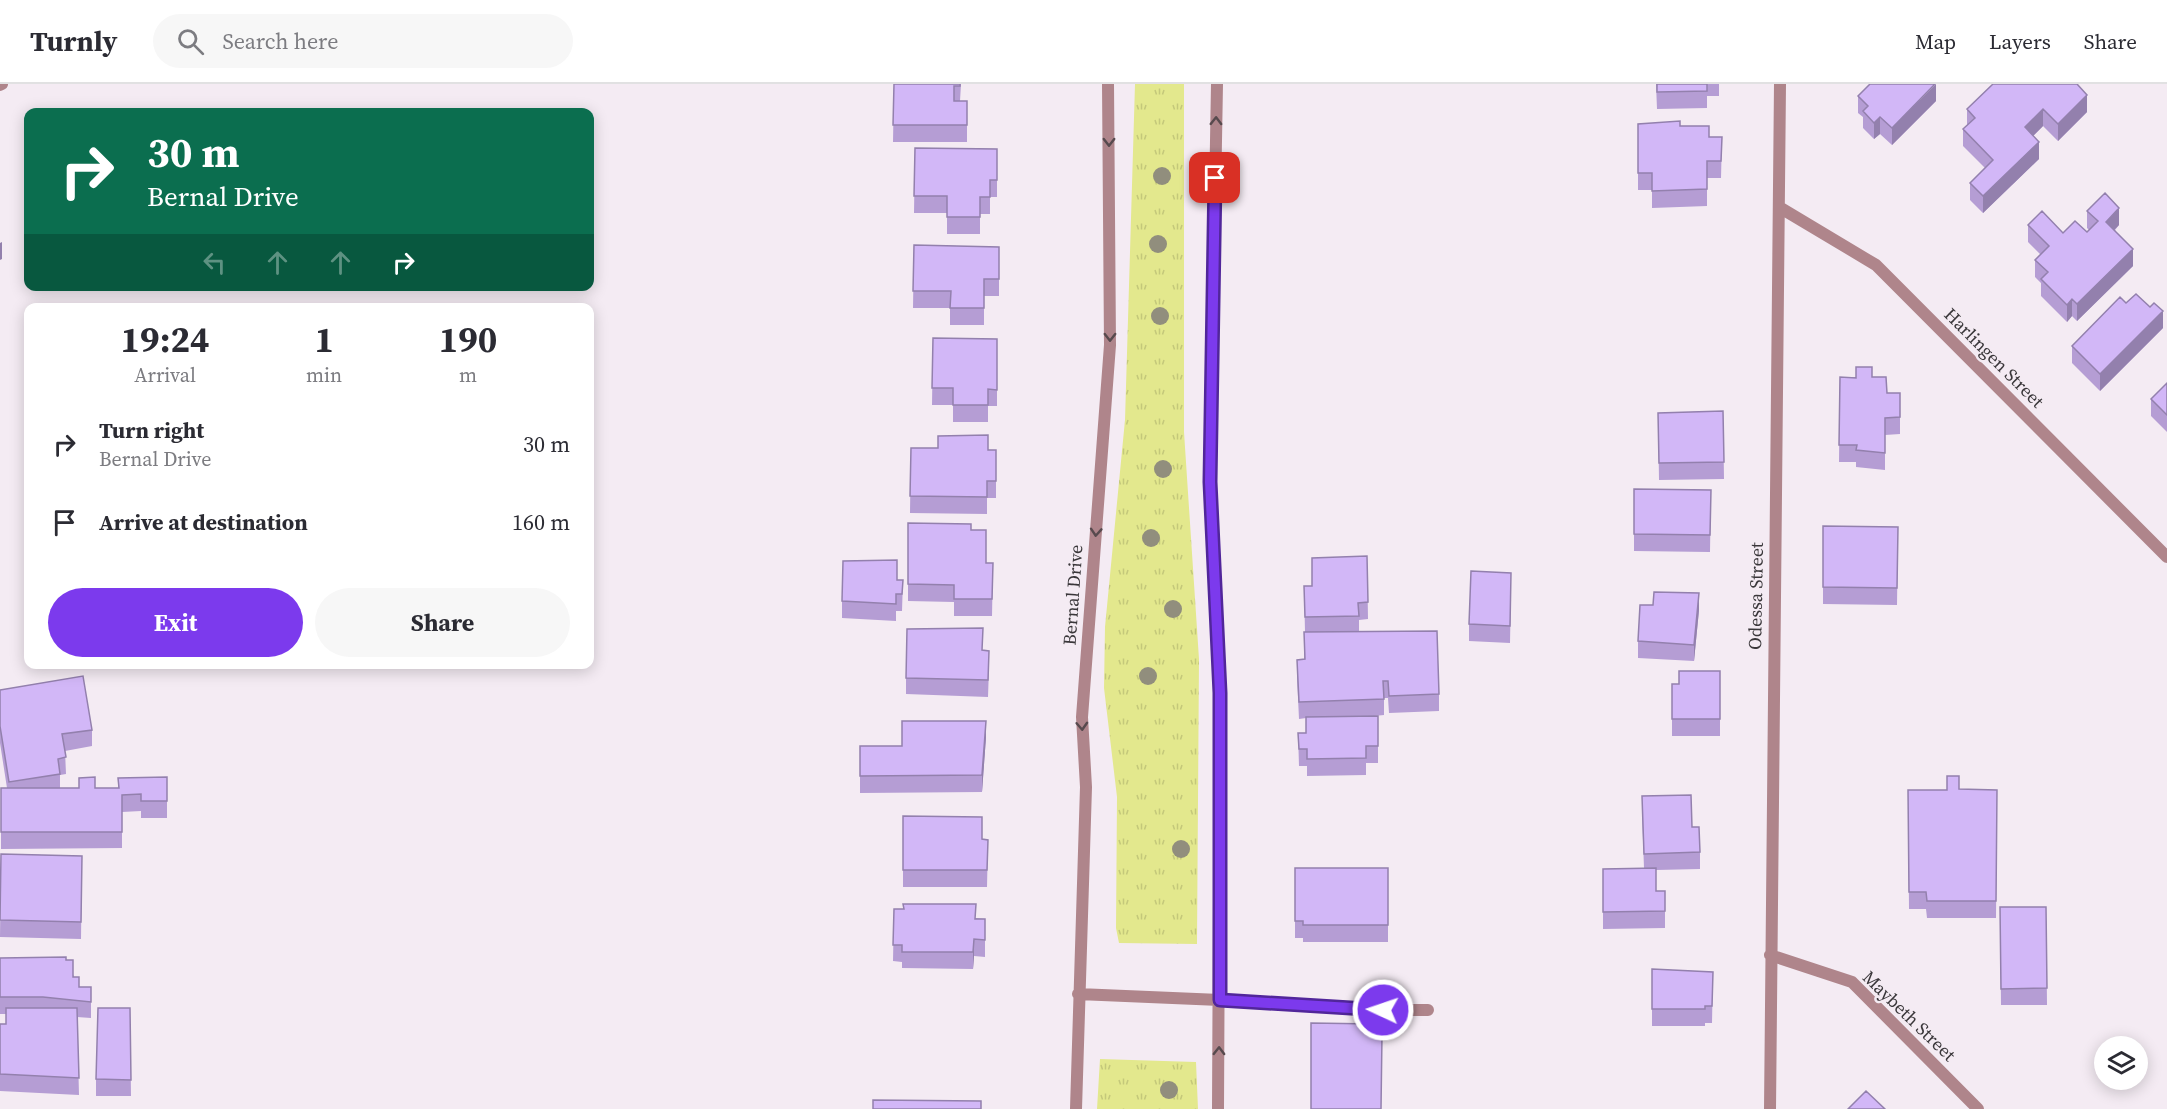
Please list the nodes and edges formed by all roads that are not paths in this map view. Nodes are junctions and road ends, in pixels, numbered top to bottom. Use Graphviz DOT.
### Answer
graph roads {
  1 [pos="1108,84"];
  2 [pos="1217,84"];
  3 [pos="1780,84"];
  4 [pos="1779,207"];
  5 [pos="2167,557"];
  6 [pos="1770,955"];
  7 [pos="1078,994"];
  8 [pos="1220,1000"];
  9 [pos="1428,1010"];
  10 [pos="1076,1109"];
  11 [pos="1218,1109"];
  12 [pos="1770,1109"];
  13 [pos="1978,1109"];
  1 -- 7 [label="street, Bernal Drive, one-way"];
  8 -- 2 [label="street, one-way"];
  3 -- 4 [label="street, Odessa Street"];
  4 -- 5 [label="street, Harlingen Street"];
  4 -- 6 [label="street, Odessa Street"];
  6 -- 12 [label="street, Odessa Street"];
  6 -- 13 [label="street, Maybeth Street"];
  7 -- 8 [label="street"];
  7 -- 10 [label="street, Bernal Drive"];
  8 -- 9 [label="street"];
  11 -- 8 [label="street, one-way"];
}
